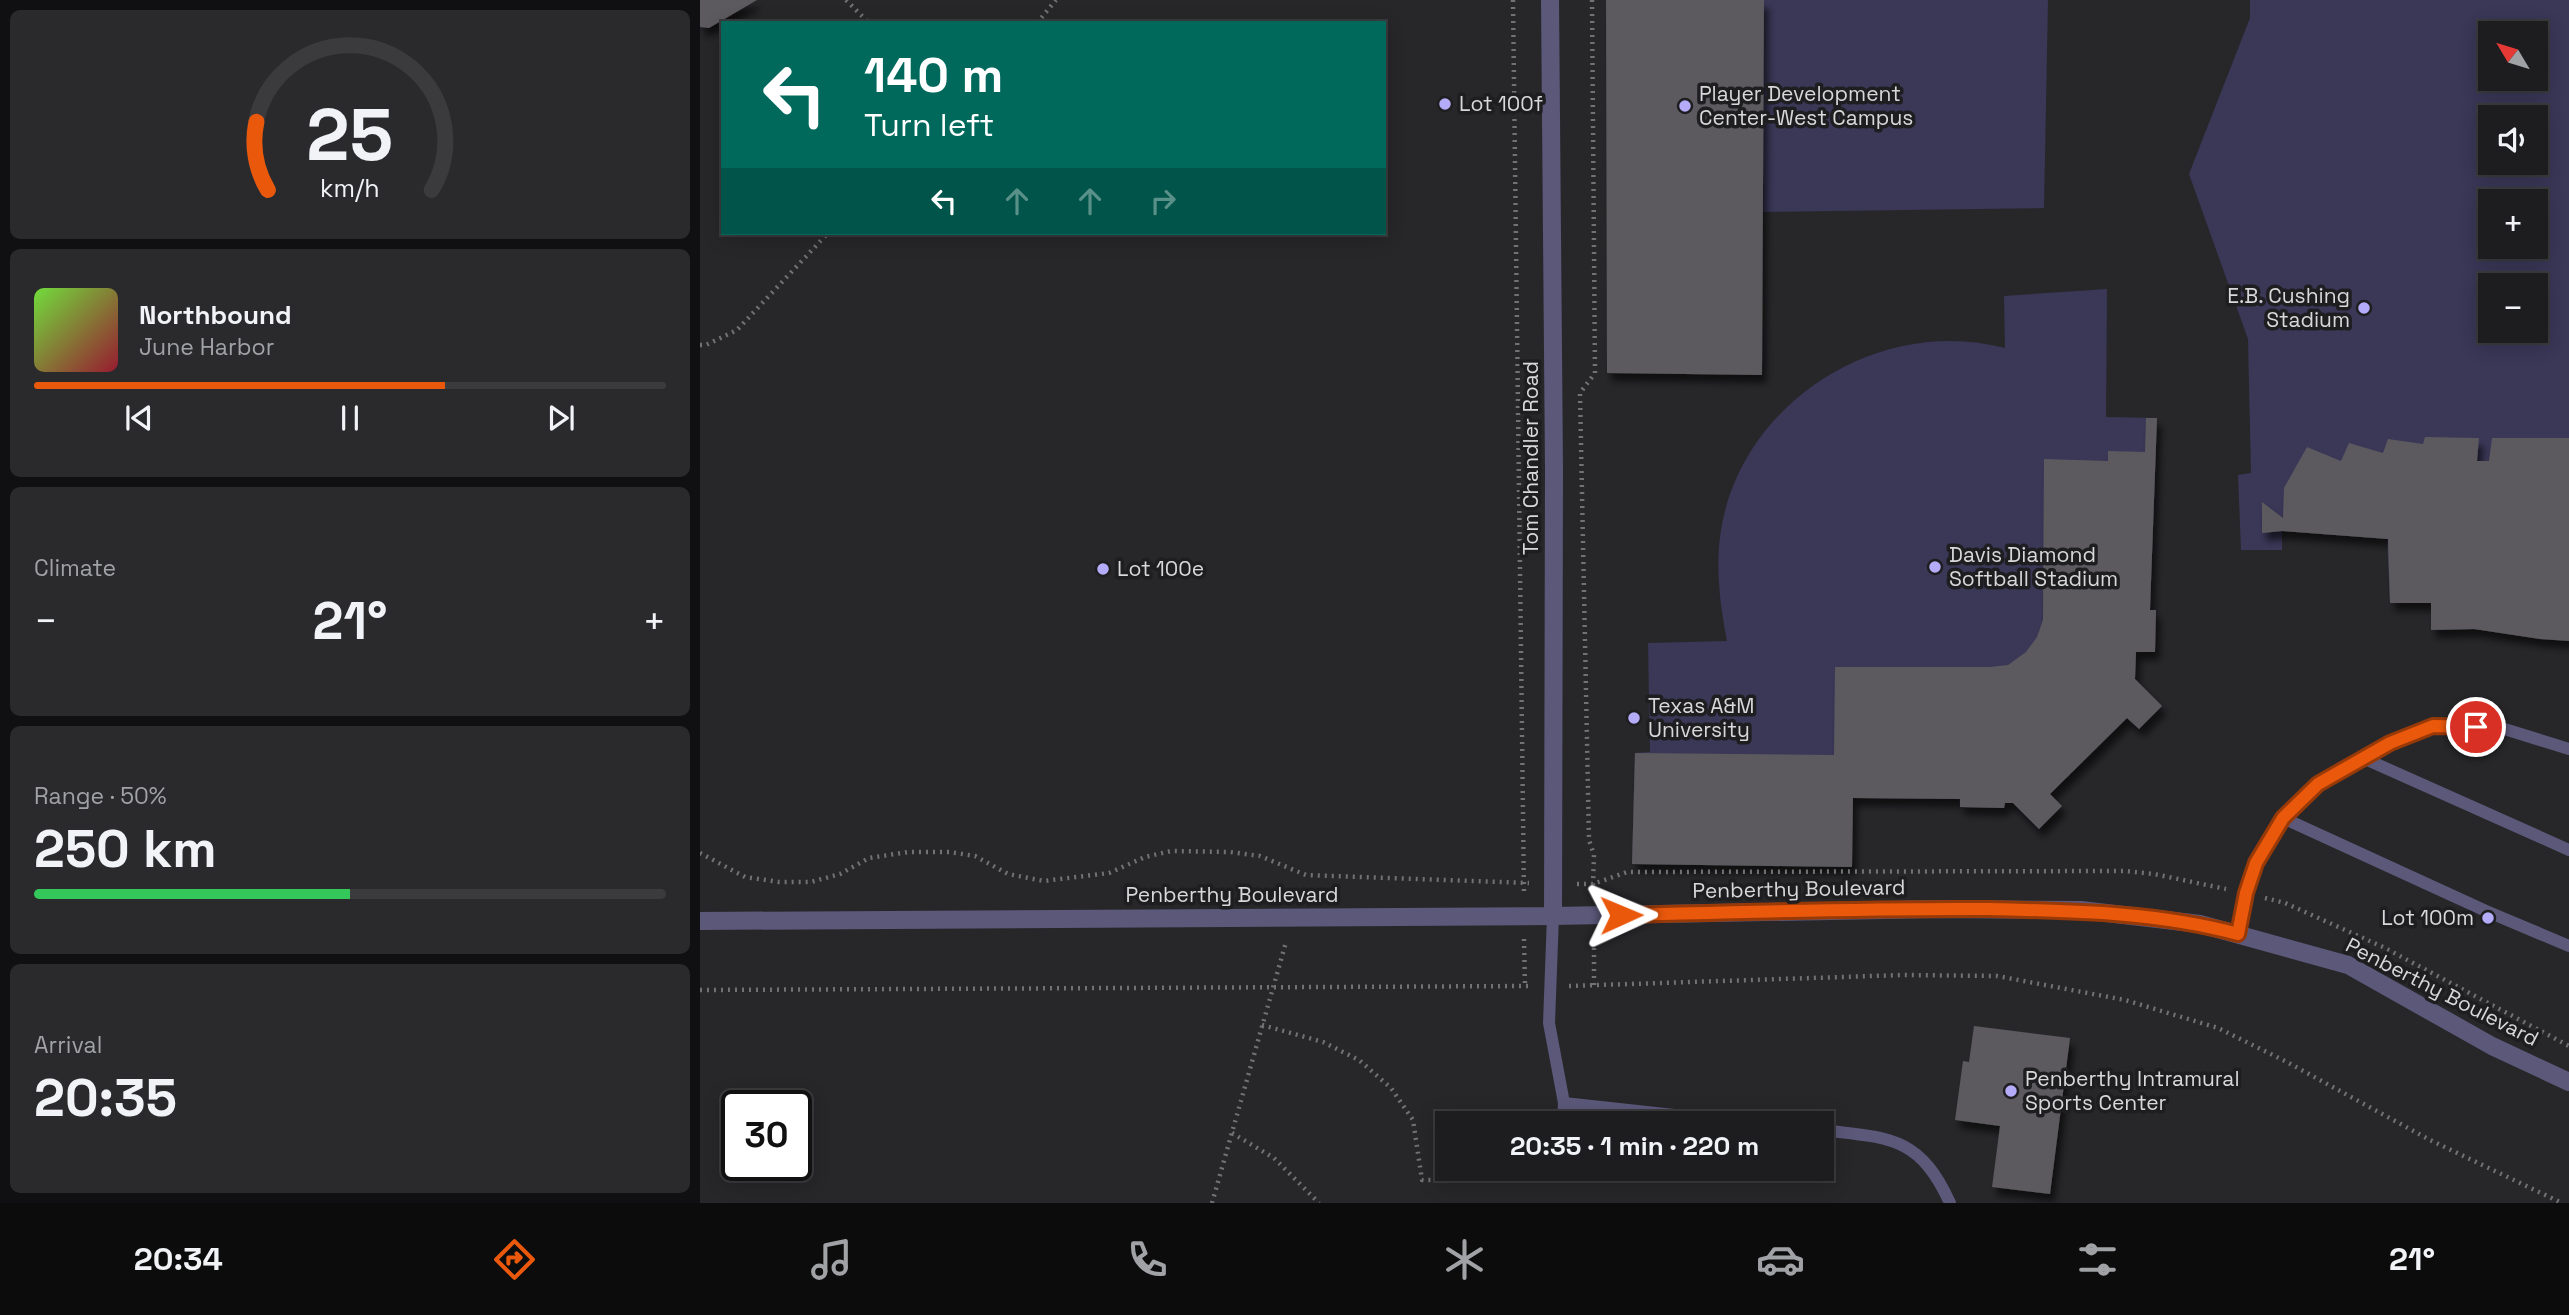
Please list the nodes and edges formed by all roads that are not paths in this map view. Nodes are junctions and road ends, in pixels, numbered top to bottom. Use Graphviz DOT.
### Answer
graph roads {
  1 [pos="1549,0"];
  2 [pos="2569,749"];
  3 [pos="2363,758"];
  4 [pos="2283,818"];
  5 [pos="2569,850"];
  6 [pos="1553,916"];
  7 [pos="700,921"];
  8 [pos="2238,934"];
  9 [pos="2569,946"];
  10 [pos="2569,1082"];
  11 [pos="1564,1103"];
  12 [pos="1564,1111"];
  13 [pos="1638,1111"];
  14 [pos="1834,1132"];
  15 [pos="1950,1203"];
  1 -- 6 [label="street, Tom Chandler Road"];
  2 -- 3 [label="lane"];
  3 -- 4 [label="lane"];
  3 -- 5 [label="lane"];
  4 -- 8 [label="lane"];
  4 -- 9 [label="lane"];
  6 -- 7 [label="street, Penberthy Boulevard"];
  6 -- 8 [label="street, Penberthy Boulevard"];
  6 -- 11 [label="lane"];
  8 -- 10 [label="street, Penberthy Boulevard"];
  11 -- 12 [label="lane"];
  11 -- 13 [label="lane"];
  14 -- 15 [label="lane"];
}
